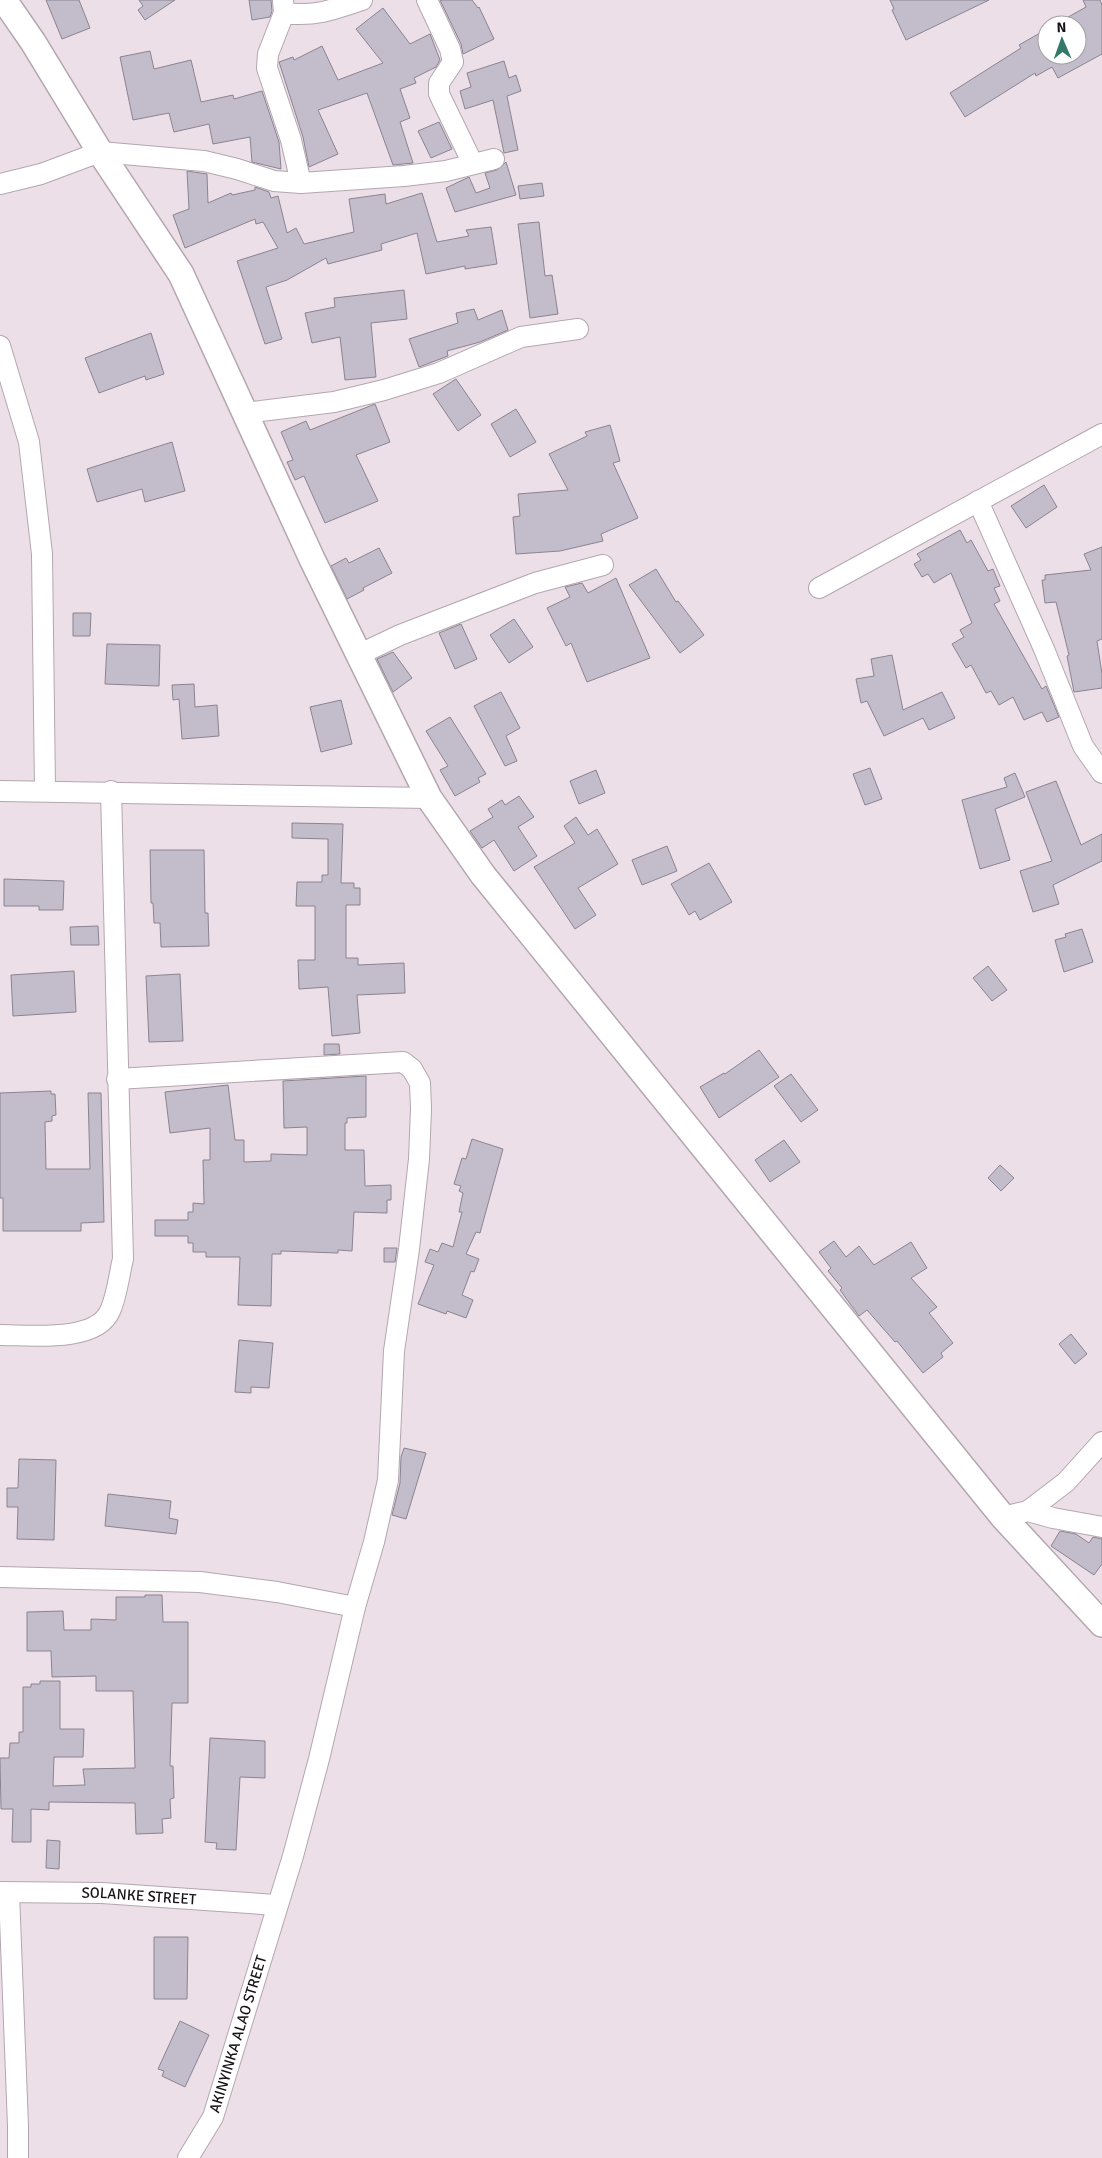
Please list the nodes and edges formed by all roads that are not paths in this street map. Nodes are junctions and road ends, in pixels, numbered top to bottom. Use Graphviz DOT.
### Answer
graph roads {
  1 [pos="4,0"];
  2 [pos="362,0"];
  3 [pos="427,0"];
  4 [pos="283,6"];
  5 [pos="100,152"];
  6 [pos="494,159"];
  7 [pos="473,164"];
  8 [pos="301,183"];
  9 [pos="0,184"];
  10 [pos="578,329"];
  11 [pos="0,346"];
  12 [pos="245,413"];
  13 [pos="1102,434"];
  14 [pos="978,501"];
  15 [pos="603,565"];
  16 [pos="820,588"];
  17 [pos="358,655"];
  18 [pos="1102,773"];
  19 [pos="45,790"];
  20 [pos="0,791"];
  21 [pos="111,791"];
  22 [pos="429,798"];
  23 [pos="117,1079"];
  24 [pos="0,1335"];
  25 [pos="1102,1442"];
  26 [pos="1028,1510"];
  27 [pos="1003,1517"];
  28 [pos="1102,1527"];
  29 [pos="0,1576"];
  30 [pos="355,1607"];
  31 [pos="1102,1624"];
  32 [pos="5,1893"];
  33 [pos="277,1905"];
  34 [pos="18,2158"];
  35 [pos="188,2158"];
  1 -- 5 [label="street"];
  2 -- 4 [label="street"];
  3 -- 7 [label="street"];
  4 -- 8 [label="street"];
  5 -- 8 [label="street"];
  5 -- 9 [label="street"];
  5 -- 12 [label="street"];
  6 -- 7 [label="street"];
  7 -- 8 [label="street"];
  10 -- 12 [label="street"];
  11 -- 19 [label="street"];
  12 -- 17 [label="street"];
  13 -- 14 [label="street"];
  14 -- 16 [label="street"];
  14 -- 18 [label="street"];
  15 -- 17 [label="street"];
  17 -- 22 [label="street"];
  19 -- 20 [label="street"];
  19 -- 21 [label="street"];
  21 -- 22 [label="street"];
  21 -- 23 [label="street"];
  22 -- 27 [label="street"];
  23 -- 24 [label="street"];
  23 -- 30 [label="street, AKINYINKA ALAO STREET"];
  25 -- 26 [label="street"];
  26 -- 27 [label="street"];
  26 -- 28 [label="street"];
  27 -- 31 [label="street"];
  29 -- 30 [label="street"];
  30 -- 33 [label="street, AKINYINKA ALAO STREET"];
  32 -- 33 [label="street, SOLANKE STREET"];
  32 -- 34 [label="street"];
  33 -- 35 [label="street, AKINYINKA ALAO STREET"];
}
